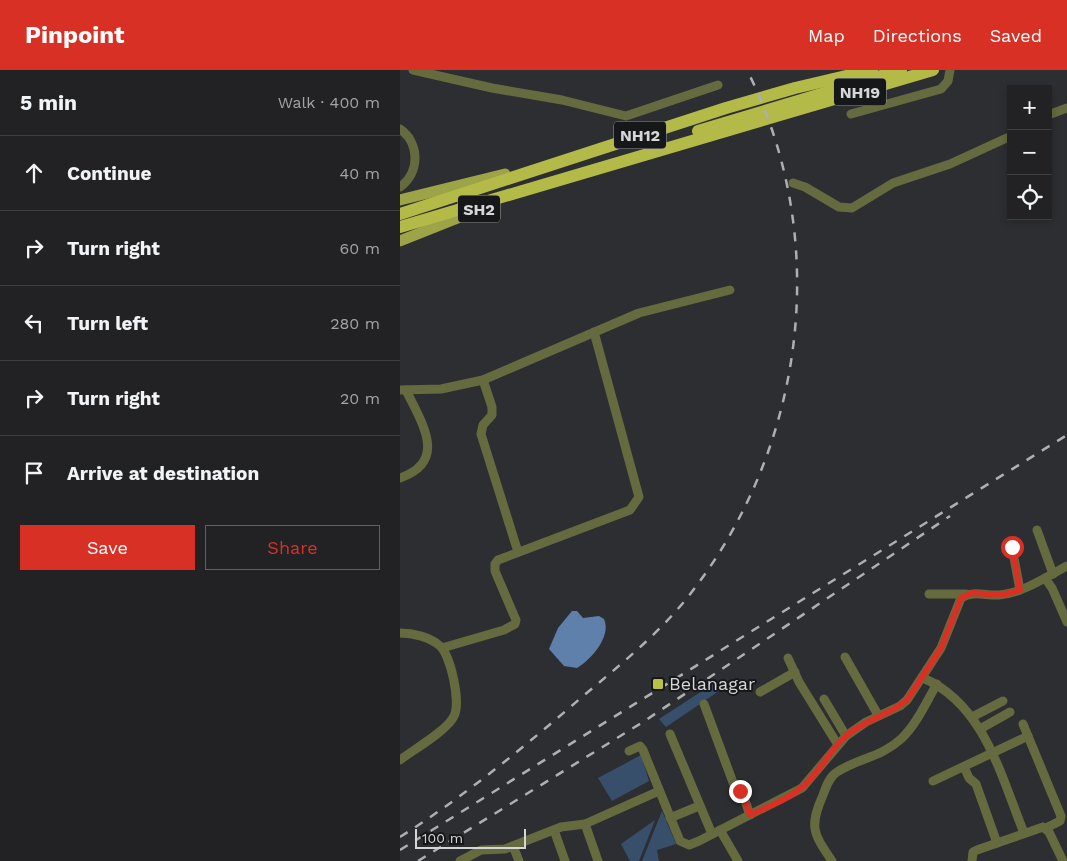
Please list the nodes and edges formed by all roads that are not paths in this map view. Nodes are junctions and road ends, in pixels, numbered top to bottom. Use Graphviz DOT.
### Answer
graph roads {
  1 [pos="413,70"];
  2 [pos="840,70"];
  3 [pos="872,70"];
  4 [pos="901,70"];
  5 [pos="933,70"];
  6 [pos="950,70"];
  7 [pos="718,85"];
  8 [pos="795,88"];
  9 [pos="1067,108"];
  10 [pos="785,109"];
  11 [pos="1052,113"];
  12 [pos="851,114"];
  13 [pos="400,129"];
  14 [pos="1007,138"];
  15 [pos="554,162"];
  16 [pos="559,179"];
  17 [pos="793,184"];
  18 [pos="400,187"];
  19 [pos="400,200"];
  20 [pos="400,214"];
  21 [pos="400,227"];
  22 [pos="400,241"];
  23 [pos="730,290"];
  24 [pos="594,332"];
  25 [pos="483,380"];
  26 [pos="403,390"];
  27 [pos="400,478"];
  28 [pos="1037,530"];
  29 [pos="1012,547"];
  30 [pos="518,552"];
  31 [pos="1067,566"];
  32 [pos="1049,580"];
  33 [pos="1020,590"];
  34 [pos="929,594"];
  35 [pos="966,594"];
  36 [pos="1067,622"];
  37 [pos="400,633"];
  38 [pos="442,648"];
  39 [pos="845,656"];
  40 [pos="788,658"];
  41 [pos="795,672"];
  42 [pos="929,680"];
  43 [pos="760,692"];
  44 [pos="824,699"];
  45 [pos="1003,701"];
  46 [pos="704,704"];
  47 [pos="1010,712"];
  48 [pos="878,716"];
  49 [pos="972,717"];
  50 [pos="1023,724"];
  51 [pos="980,729"];
  52 [pos="670,734"];
  53 [pos="846,736"];
  54 [pos="1028,736"];
  55 [pos="838,745"];
  56 [pos="629,751"];
  57 [pos="992,754"];
  58 [pos="400,760"];
  59 [pos="964,767"];
  60 [pos="933,781"];
  61 [pos="659,791"];
  62 [pos="699,806"];
  63 [pos="750,815"];
  64 [pos="670,818"];
  65 [pos="585,824"];
  66 [pos="1046,828"];
  67 [pos="554,830"];
  68 [pos="716,832"];
  69 [pos="1024,833"];
  70 [pos="996,843"];
  71 [pos="513,846"];
  72 [pos="465,860"];
  73 [pos="519,861"];
  74 [pos="565,861"];
  75 [pos="598,861"];
  76 [pos="738,861"];
  77 [pos="832,861"];
  78 [pos="972,861"];
  79 [pos="1063,861"];
  1 -- 7 [label="street"];
  2 -- 8 [label="highway, NH12"];
  3 -- 8 [label="highway, NH19"];
  4 -- 10 [label="highway"];
  5 -- 10 [label="highway, NH19"];
  6 -- 12 [label="street"];
  8 -- 15 [label="highway, NH12"];
  9 -- 11 [label="street"];
  10 -- 16 [label="highway"];
  13 -- 18 [label="street"];
  14 -- 17 [label="street"];
  15 -- 19 [label="main road, SH2"];
  15 -- 20 [label="highway, NH12"];
  16 -- 21 [label="highway"];
  16 -- 22 [label="main road, SH2"];
  23 -- 24 [label="street"];
  24 -- 25 [label="street"];
  24 -- 30 [label="street"];
  25 -- 26 [label="street"];
  25 -- 30 [label="street"];
  26 -- 27 [label="street"];
  28 -- 32 [label="street"];
  29 -- 33 [label="street"];
  30 -- 38 [label="street"];
  31 -- 32 [label="street"];
  32 -- 33 [label="street"];
  32 -- 36 [label="street"];
  33 -- 35 [label="street"];
  34 -- 35 [label="street"];
  35 -- 42 [label="street"];
  37 -- 38 [label="street"];
  38 -- 58 [label="street"];
  39 -- 48 [label="street"];
  40 -- 41 [label="street"];
  41 -- 43 [label="street"];
  41 -- 55 [label="street"];
  42 -- 48 [label="street"];
  42 -- 49 [label="street"];
  42 -- 77 [label="street"];
  44 -- 53 [label="street"];
  45 -- 49 [label="street"];
  46 -- 63 [label="street"];
  47 -- 51 [label="street"];
  48 -- 53 [label="street"];
  49 -- 51 [label="street"];
  50 -- 54 [label="street"];
  51 -- 57 [label="street"];
  52 -- 62 [label="street"];
  53 -- 55 [label="street"];
  54 -- 57 [label="street"];
  54 -- 66 [label="street"];
  55 -- 63 [label="street"];
  56 -- 61 [label="street"];
  57 -- 59 [label="street"];
  57 -- 69 [label="street"];
  59 -- 60 [label="street"];
  59 -- 70 [label="street"];
  61 -- 64 [label="street"];
  61 -- 65 [label="street"];
  62 -- 64 [label="street"];
  62 -- 68 [label="street"];
  63 -- 68 [label="street"];
  64 -- 68 [label="street"];
  65 -- 67 [label="street"];
  65 -- 75 [label="street"];
  66 -- 69 [label="street"];
  66 -- 79 [label="street"];
  67 -- 71 [label="street"];
  67 -- 74 [label="street"];
  68 -- 76 [label="street"];
  69 -- 70 [label="street"];
  70 -- 78 [label="street"];
  71 -- 72 [label="street"];
  71 -- 73 [label="street"];
}
